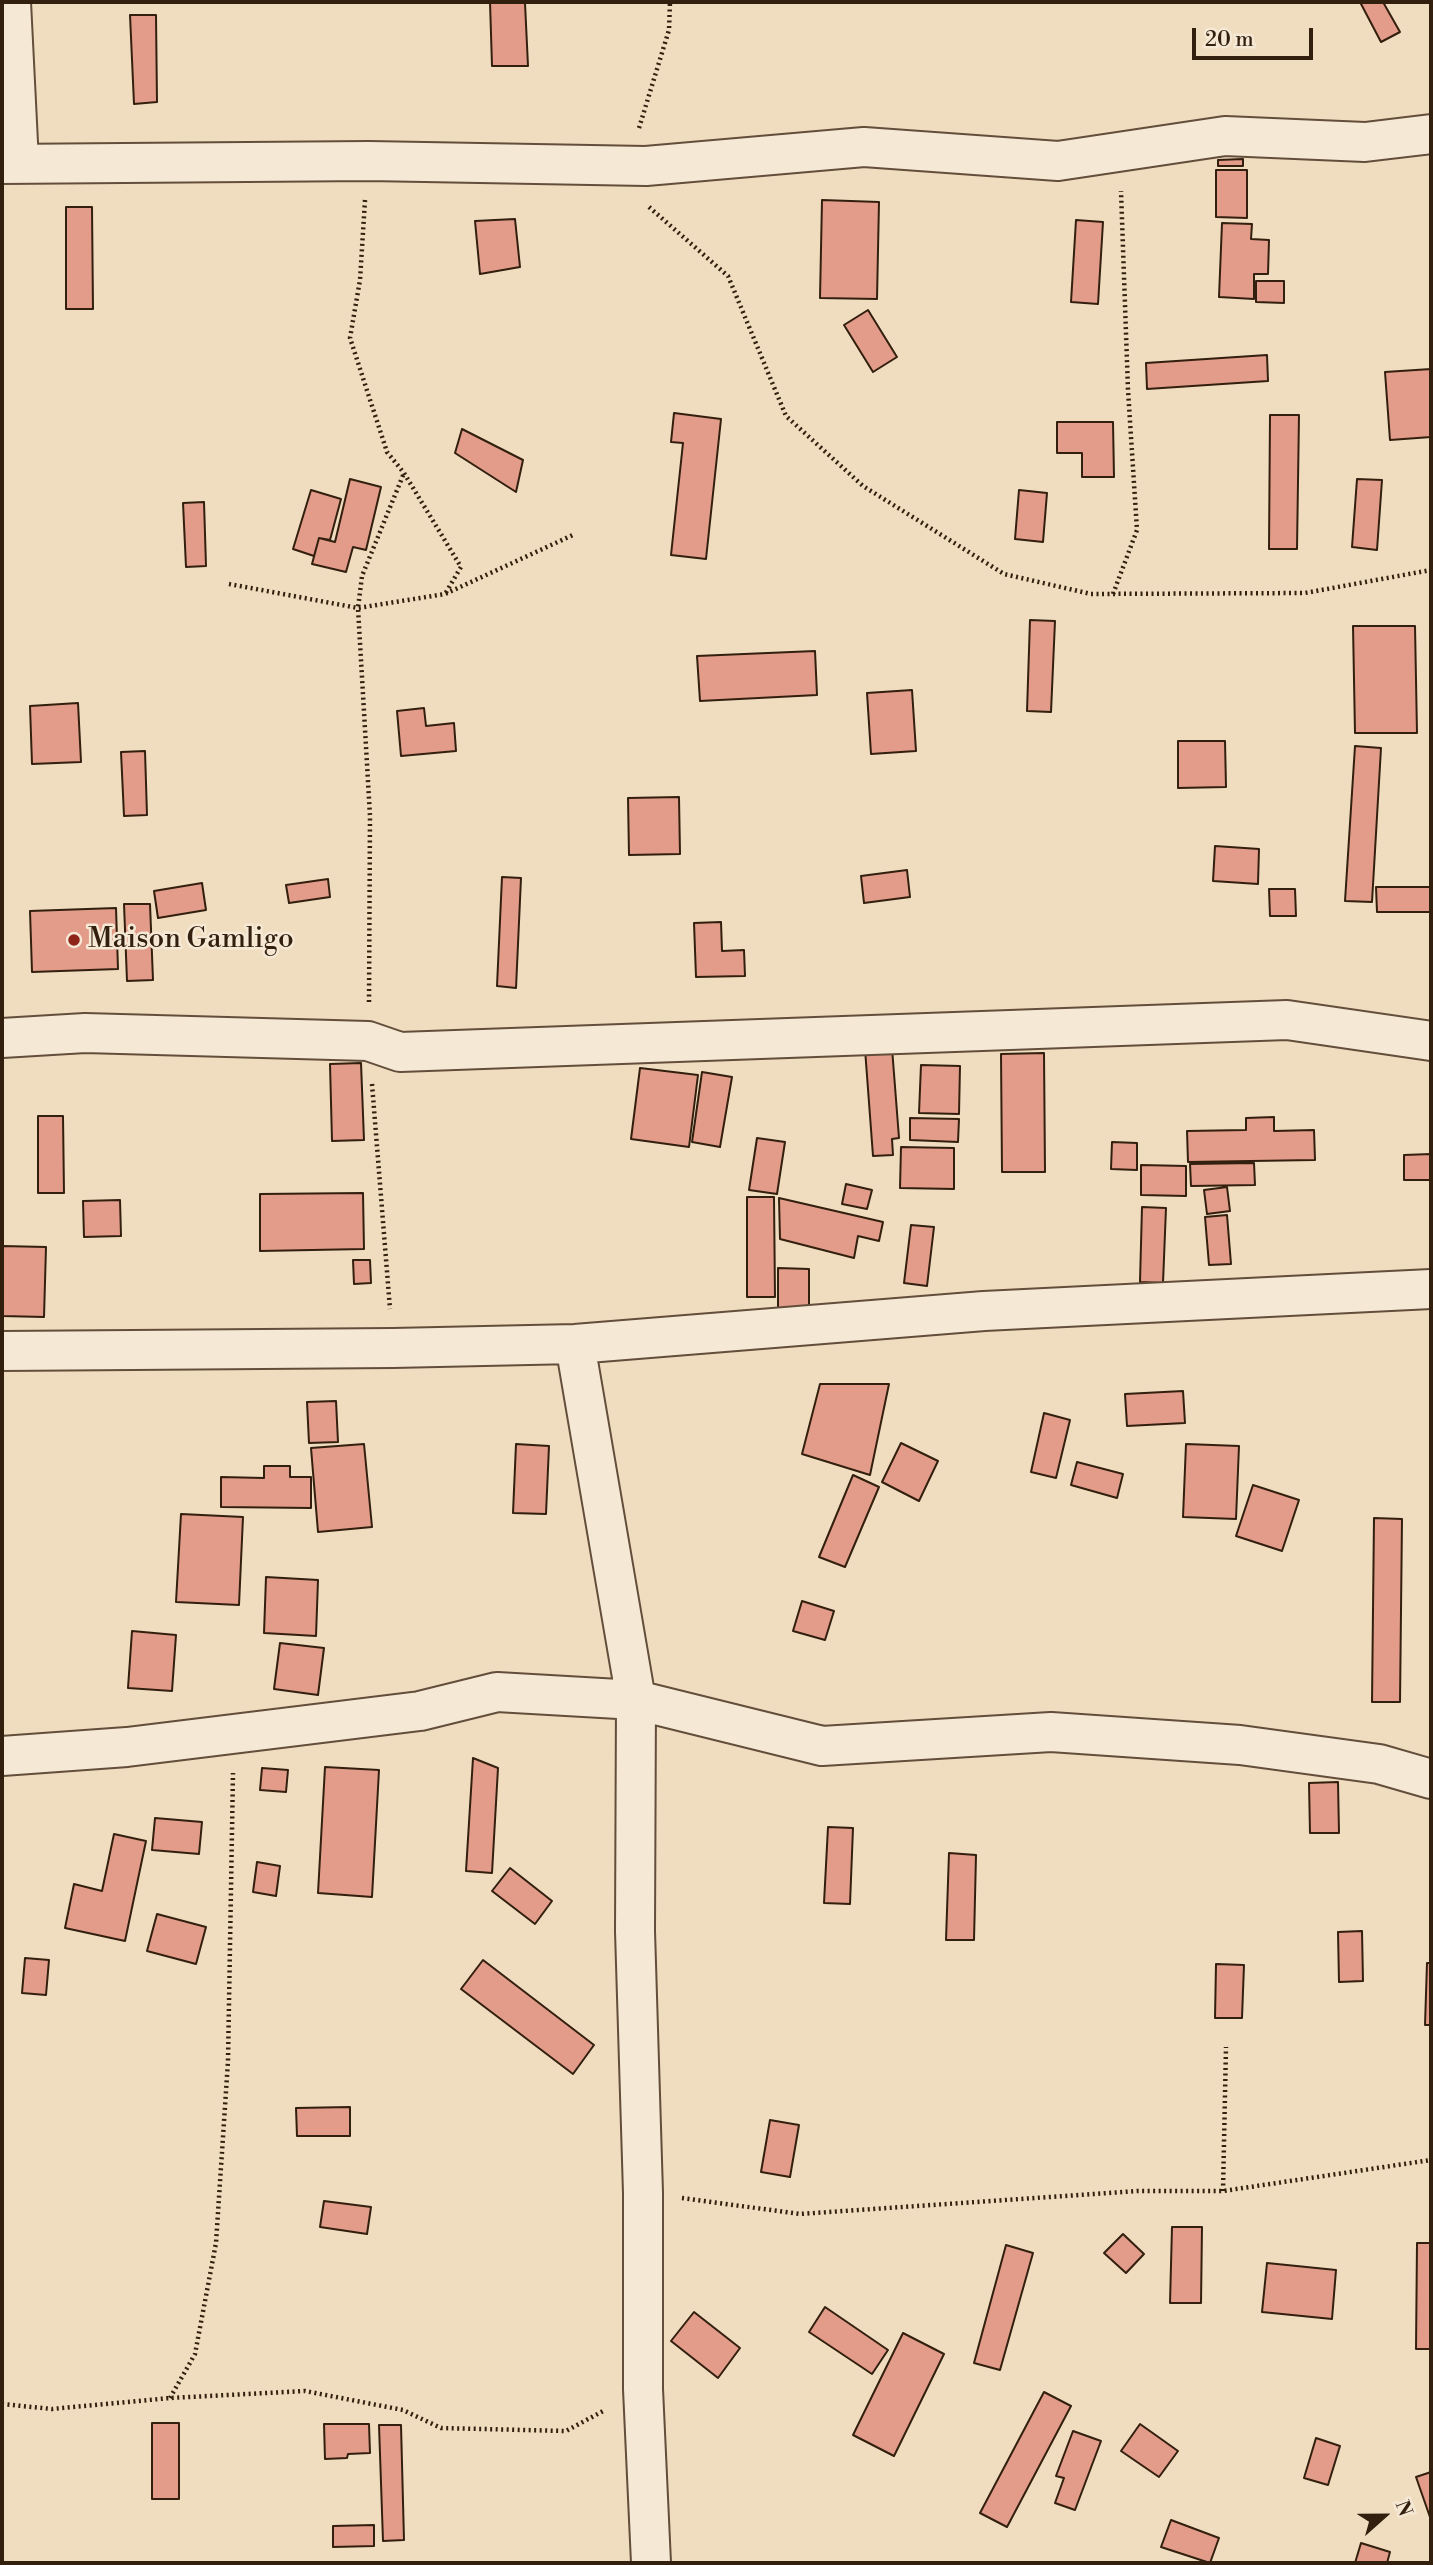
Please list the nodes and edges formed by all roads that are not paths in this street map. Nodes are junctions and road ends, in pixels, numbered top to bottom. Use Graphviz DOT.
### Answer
graph roads {
  1 [pos="11,2"];
  2 [pos="1431,134"];
  3 [pos="10,164"];
  4 [pos="2,1038"];
  5 [pos="1431,1041"];
  6 [pos="1431,1289"];
  7 [pos="575,1343"];
  8 [pos="2,1351"];
  9 [pos="636,1700"];
  10 [pos="2,1756"];
  11 [pos="1431,1779"];
  12 [pos="651,2563"];
  1 -- 3 [label="street"];
  2 -- 3 [label="street"];
  4 -- 5 [label="street"];
  6 -- 7 [label="street"];
  7 -- 8 [label="street"];
  7 -- 9 [label="street"];
  9 -- 10 [label="street"];
  9 -- 11 [label="street"];
  9 -- 12 [label="street"];
}
